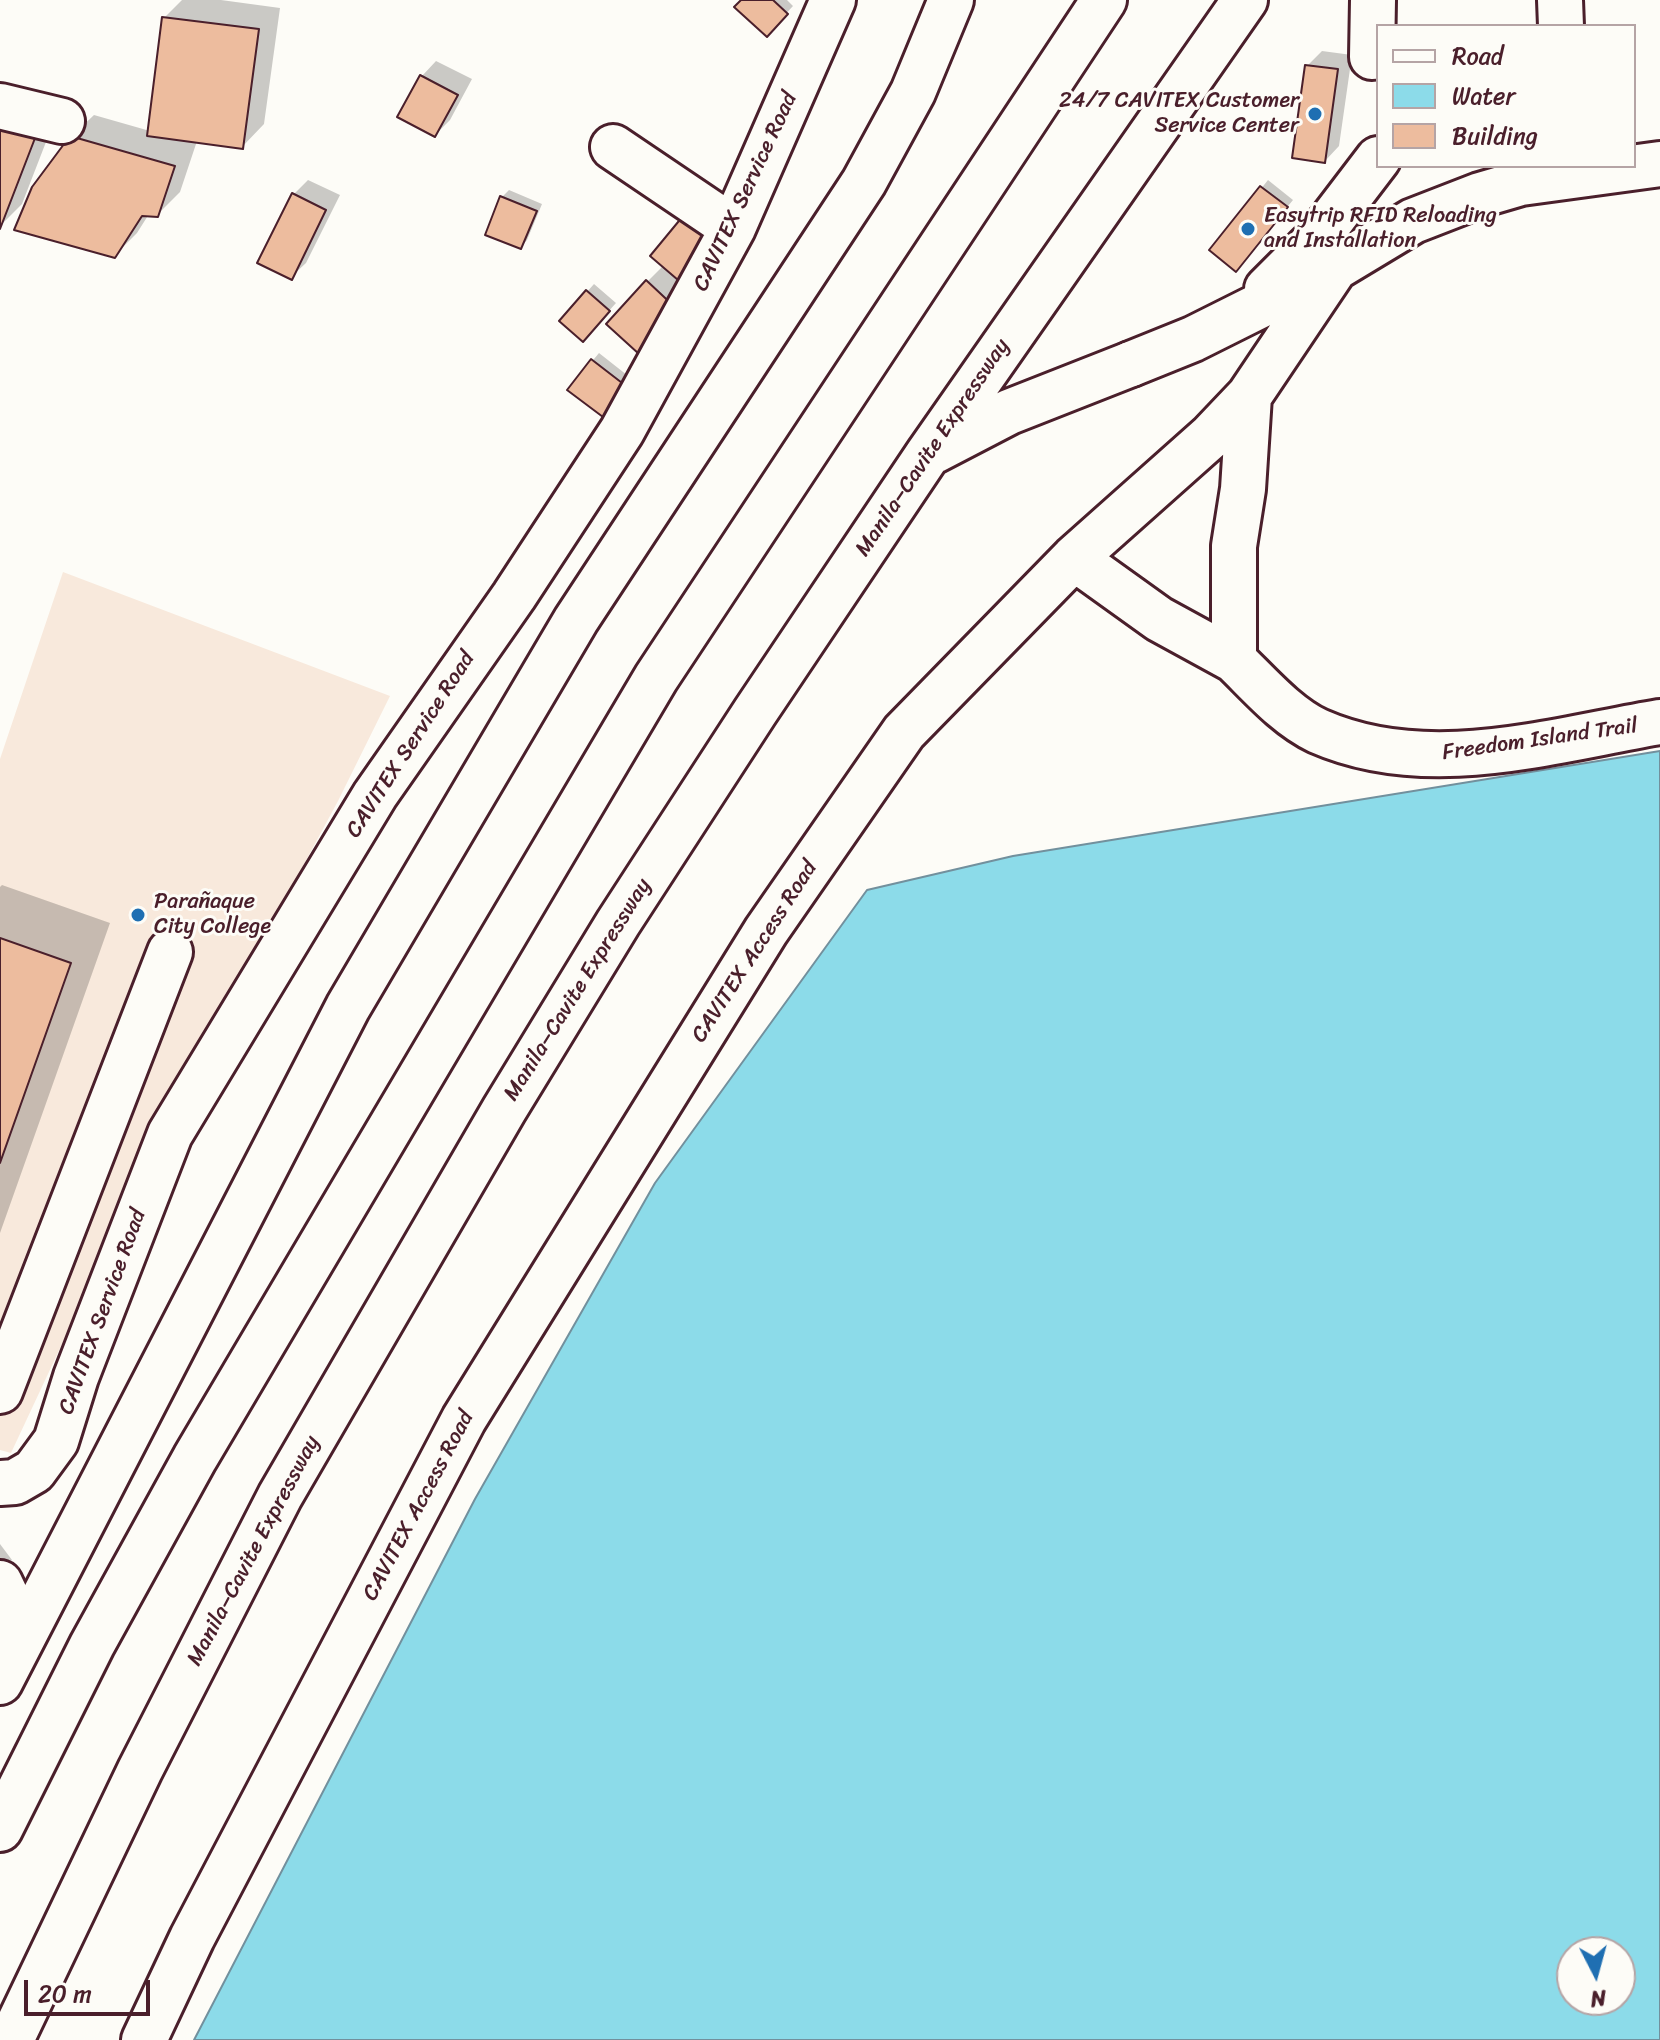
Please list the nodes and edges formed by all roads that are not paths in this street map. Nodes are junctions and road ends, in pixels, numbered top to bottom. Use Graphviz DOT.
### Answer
graph roads {
  1 [pos="833,0"];
  2 [pos="951,0"];
  3 [pos="1104,0"];
  4 [pos="1245,0"];
  5 [pos="1373,0"];
  6 [pos="1560,0"];
  7 [pos="1561,24"];
  8 [pos="1376,68"];
  9 [pos="0,106"];
  10 [pos="62,121"];
  11 [pos="613,147"];
  12 [pos="1376,162"];
  13 [pos="1660,164"];
  14 [pos="1636,166"];
  15 [pos="1480,168"];
  16 [pos="1604,168"];
  17 [pos="1576,170"];
  18 [pos="1521,183"];
  19 [pos="733,228"];
  20 [pos="1335,268"];
  21 [pos="1240,316"];
  22 [pos="1249,396"];
  23 [pos="928,454"];
  24 [pos="1074,558"];
  25 [pos="1234,660"];
  26 [pos="1660,722"];
  27 [pos="170,952"];
  28 [pos="0,1391"];
  29 [pos="0,1483"];
  30 [pos="0,1583"];
  31 [pos="13,1627"];
  32 [pos="0,1682"];
  33 [pos="0,1829"];
  34 [pos="11,2040"];
  35 [pos="144,2040"];
  1 -- 19 [label="main road, CAVITEX Service Road"];
  2 -- 32 [label="main road"];
  3 -- 33 [label="main road"];
  4 -- 23 [label="main road, Manila–Cavite Expressway"];
  5 -- 8 [label="main road"];
  6 -- 7 [label="main road"];
  9 -- 10 [label="main road"];
  11 -- 19 [label="main road"];
  12 -- 21 [label="main road"];
  13 -- 14 [label="main road, CAVITEX Access Road"];
  15 -- 18 [label="main road"];
  16 -- 17 [label="main road, CAVITEX Access Road"];
  17 -- 18 [label="main road, CAVITEX Access Road"];
  18 -- 20 [label="main road, CAVITEX Access Road"];
  19 -- 29 [label="main road, CAVITEX Service Road"];
  20 -- 21 [label="main road"];
  20 -- 22 [label="main road, CAVITEX Access Road"];
  21 -- 23 [label="main road"];
  22 -- 24 [label="main road, CAVITEX Access Road"];
  22 -- 25 [label="main road"];
  23 -- 34 [label="main road, Manila–Cavite Expressway"];
  24 -- 25 [label="main road, Freedom Island Trail"];
  24 -- 35 [label="main road, CAVITEX Access Road"];
  25 -- 26 [label="main road, Freedom Island Trail"];
  27 -- 28 [label="main road"];
  30 -- 31 [label="main road"];
}
